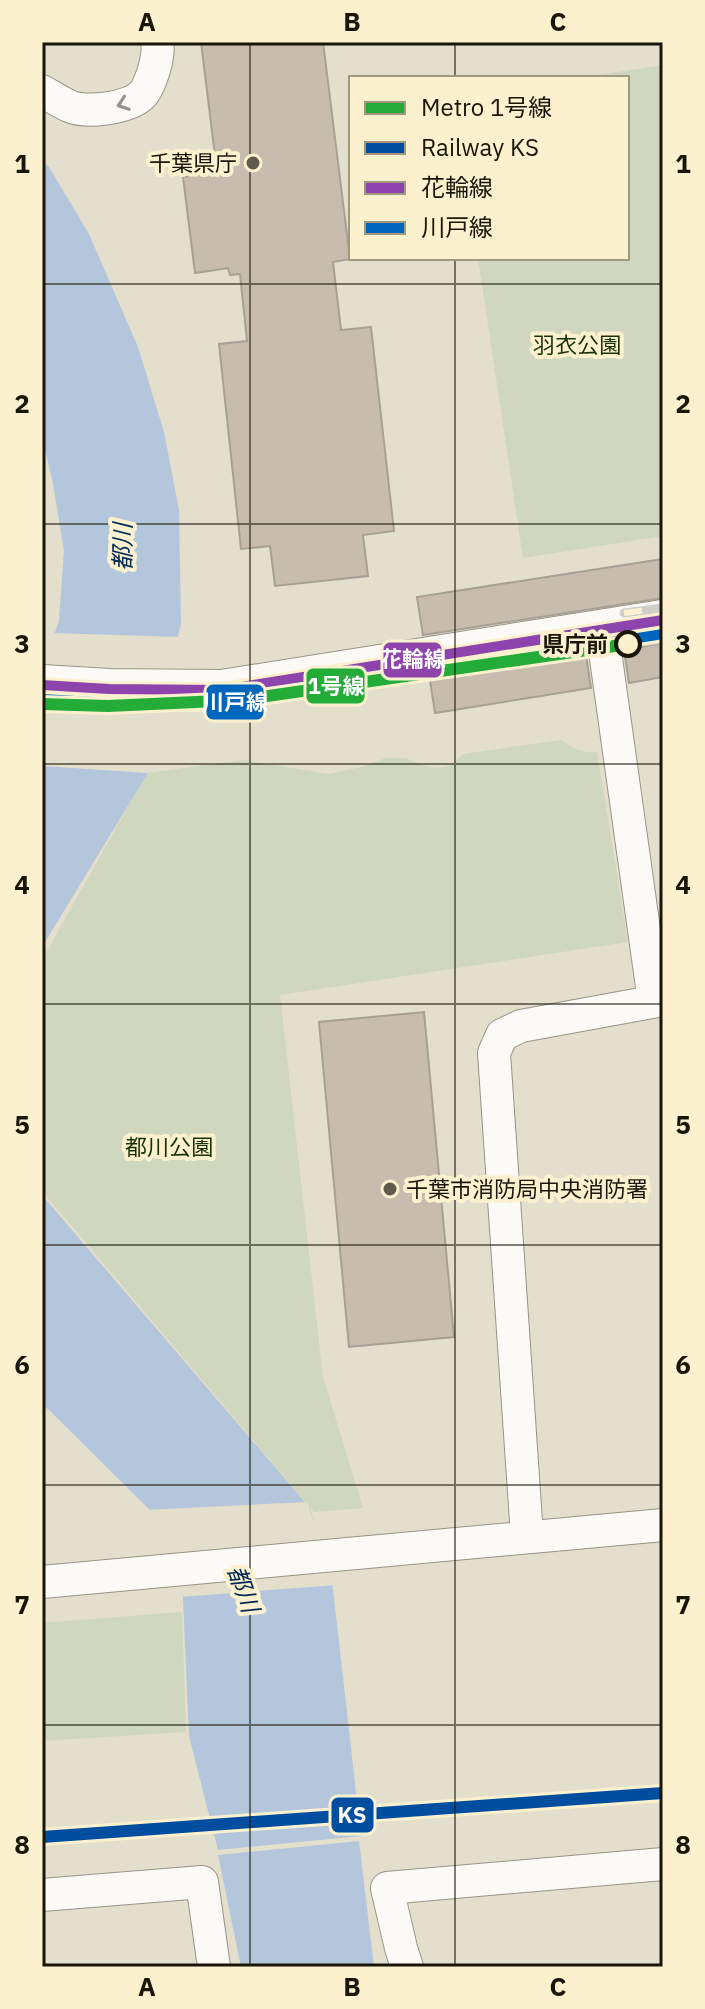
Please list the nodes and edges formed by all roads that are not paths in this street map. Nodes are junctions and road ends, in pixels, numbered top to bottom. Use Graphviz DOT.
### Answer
graph roads {
  1 [pos="157,42"];
  2 [pos="42,91"];
  3 [pos="663,620"];
  4 [pos="602,630"];
  5 [pos="42,685"];
  6 [pos="659,1000"];
  7 [pos="663,1525"];
  8 [pos="527,1536"];
  9 [pos="42,1582"];
  10 [pos="663,1864"];
  11 [pos="42,1895"];
  12 [pos="214,1967"];
  13 [pos="407,1967"];
  1 -- 2 [label="street, one-way"];
  3 -- 4 [label="street"];
  4 -- 5 [label="street"];
  4 -- 6 [label="street"];
  6 -- 8 [label="street"];
  7 -- 8 [label="street"];
  8 -- 9 [label="street"];
  10 -- 13 [label="street"];
  11 -- 12 [label="street"];
}
